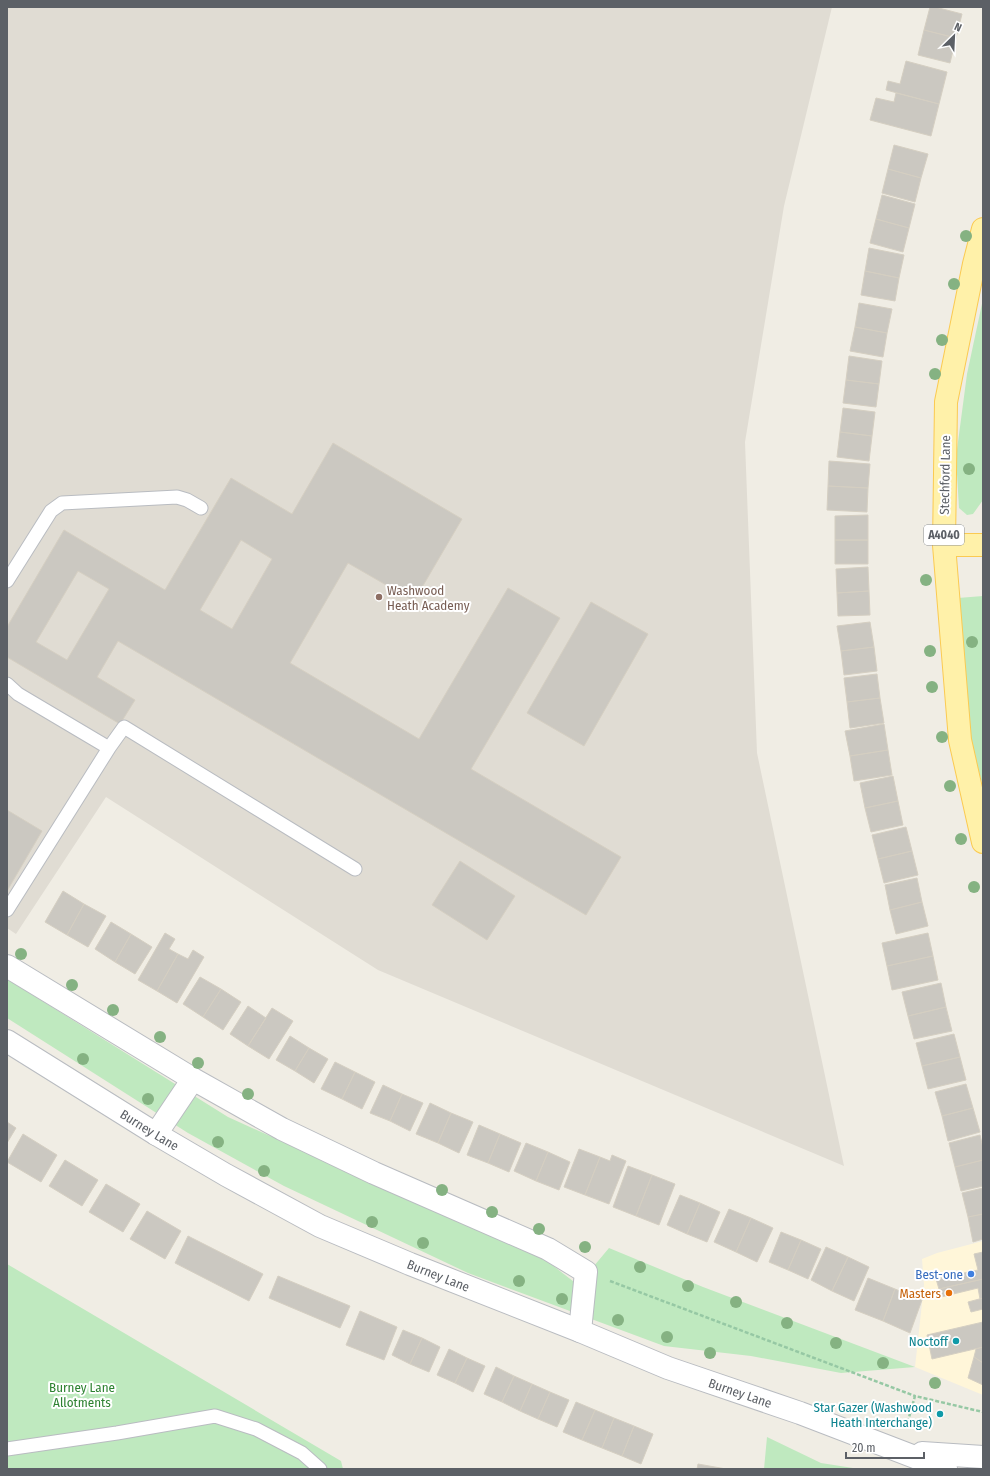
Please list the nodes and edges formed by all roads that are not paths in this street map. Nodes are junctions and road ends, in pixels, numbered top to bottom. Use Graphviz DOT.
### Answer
graph roads {
  1 [pos="983,229"];
  2 [pos="201,508"];
  3 [pos="944,545"];
  4 [pos="983,545"];
  5 [pos="7,581"];
  6 [pos="7,684"];
  7 [pos="109,748"];
  8 [pos="983,842"];
  9 [pos="355,869"];
  10 [pos="7,910"];
  11 [pos="7,966"];
  12 [pos="7,1041"];
  13 [pos="193,1079"];
  14 [pos="156,1134"];
  15 [pos="580,1331"];
  16 [pos="7,1449"];
  17 [pos="899,1451"];
  18 [pos="983,1457"];
  19 [pos="320,1469"];
  20 [pos="946,1469"];
  1 -- 3 [label="main road, Stechford Lane / A4040"];
  2 -- 5 [label="lane"];
  3 -- 4 [label="main road"];
  3 -- 8 [label="main road, Stechford Lane / A4040"];
  6 -- 7 [label="lane"];
  7 -- 9 [label="lane"];
  7 -- 10 [label="lane"];
  11 -- 13 [label="street"];
  12 -- 14 [label="street, Burney Lane"];
  13 -- 14 [label="street"];
  13 -- 15 [label="street"];
  14 -- 15 [label="street, Burney Lane"];
  15 -- 17 [label="street, Burney Lane"];
  16 -- 19 [label="lane"];
  17 -- 18 [label="street, Burney Lane"];
  17 -- 20 [label="street, Burney Lane"];
}
